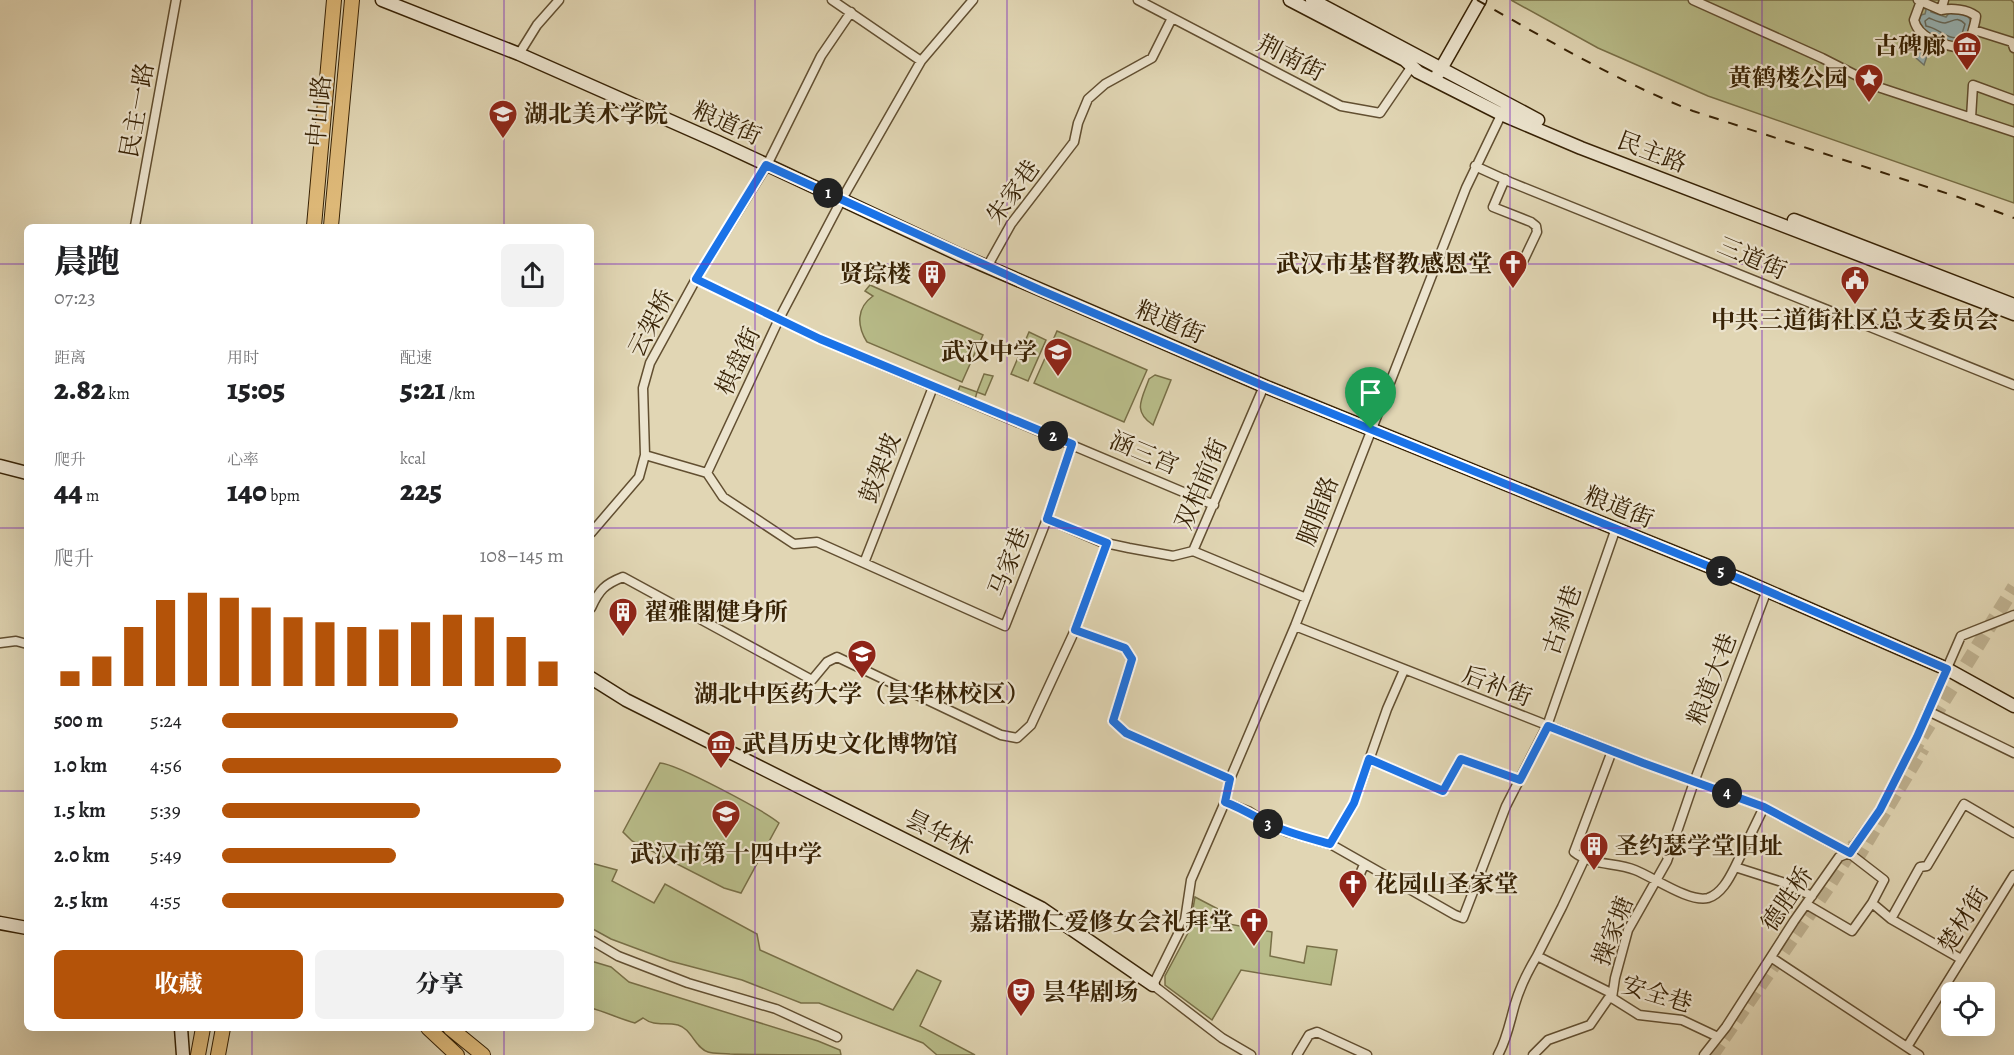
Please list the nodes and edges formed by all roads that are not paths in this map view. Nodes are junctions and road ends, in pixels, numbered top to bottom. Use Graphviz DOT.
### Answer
graph roads {
  1 [pos="176,0"];
  2 [pos="334,0"];
  3 [pos="352,0"];
  4 [pos="382,0"];
  5 [pos="559,0"];
  6 [pos="832,0"];
  7 [pos="973,0"];
  8 [pos="1138,0"];
  9 [pos="1290,0"];
  10 [pos="1312,0"];
  11 [pos="1480,0"];
  12 [pos="1693,0"];
  13 [pos="1944,0"];
  14 [pos="1919,1"];
  15 [pos="1941,10"];
  16 [pos="851,12"];
  17 [pos="1172,18"];
  18 [pos="1974,30"];
  19 [pos="2014,48"];
  20 [pos="519,54"];
  21 [pos="921,61"];
  22 [pos="1412,66"];
  23 [pos="1442,67"];
  24 [pos="1435,80"];
  25 [pos="2014,100"];
  26 [pos="1507,102"];
  27 [pos="1501,114"];
  28 [pos="1971,118"];
  29 [pos="2014,132"];
  30 [pos="766,165"];
  31 [pos="1475,166"];
  32 [pos="1505,179"];
  33 [pos="842,199"];
  34 [pos="135,224"];
  35 [pos="314,224"];
  36 [pos="331,224"];
  37 [pos="987,267"];
  38 [pos="1518,272"];
  39 [pos="696,279"];
  40 [pos="2014,304"];
  41 [pos="2014,314"];
  42 [pos="779,319"];
  43 [pos="2014,385"];
  44 [pos="1264,386"];
  45 [pos="933,387"];
  46 [pos="1371,429"];
  47 [pos="1072,444"];
  48 [pos="645,455"];
  49 [pos="0,466"];
  50 [pos="24,472"];
  51 [pos="707,473"];
  52 [pos="0,474"];
  53 [pos="24,480"];
  54 [pos="1214,505"];
  55 [pos="1047,519"];
  56 [pos="1616,528"];
  57 [pos="594,530"];
  58 [pos="1107,543"];
  59 [pos="1193,551"];
  60 [pos="864,563"];
  61 [pos="1767,590"];
  62 [pos="1306,598"];
  63 [pos="594,600"];
  64 [pos="2014,615"];
  65 [pos="1295,626"];
  66 [pos="1075,630"];
  67 [pos="0,643"];
  68 [pos="24,643"];
  69 [pos="1947,669"];
  70 [pos="1404,670"];
  71 [pos="594,680"];
  72 [pos="2014,706"];
  73 [pos="1928,711"];
  74 [pos="1548,726"];
  75 [pos="1612,751"];
  76 [pos="2014,753"];
  77 [pos="1369,759"];
  78 [pos="1230,779"];
  79 [pos="1520,780"];
  80 [pos="1694,782"];
  81 [pos="1225,802"];
  82 [pos="1764,807"];
  83 [pos="2014,833"];
  84 [pos="1330,844"];
  85 [pos="1850,853"];
  86 [pos="1584,860"];
  87 [pos="1735,867"];
  88 [pos="2014,875"];
  89 [pos="1656,880"];
  90 [pos="1809,900"];
  91 [pos="1872,903"];
  92 [pos="0,916"];
  93 [pos="1891,919"];
  94 [pos="24,920"];
  95 [pos="0,923"];
  96 [pos="24,927"];
  97 [pos="594,942"];
  98 [pos="1537,956"];
  99 [pos="1772,958"];
  100 [pos="1961,959"];
  101 [pos="1153,985"];
  102 [pos="1612,998"];
  103 [pos="181,1031"];
  104 [pos="202,1031"];
  105 [pos="222,1031"];
  106 [pos="431,1031"];
  107 [pos="454,1031"];
  108 [pos="837,1037"];
  109 [pos="1718,1037"];
  110 [pos="1907,1047"];
  111 [pos="183,1055"];
  112 [pos="198,1055"];
  113 [pos="218,1055"];
  114 [pos="457,1055"];
  115 [pos="483,1055"];
  116 [pos="1251,1055"];
  117 [pos="1297,1055"];
  118 [pos="1367,1055"];
  119 [pos="1498,1055"];
  120 [pos="1533,1055"];
  121 [pos="1704,1055"];
  122 [pos="1919,1055"];
  1 -- 34 [label="street, 民主一路"];
  2 -- 35 [label="main road, 中山路"];
  3 -- 36 [label="main road, 中山路"];
  4 -- 20 [label="street, 粮道街"];
  5 -- 20 [label="street"];
  6 -- 16 [label="street"];
  7 -- 21 [label="street, 棋盘街"];
  8 -- 17 [label="street, 荆南街"];
  9 -- 22 [label="street, 民主路"];
  10 -- 23 [label="street, 民主路"];
  11 -- 23 [label="street"];
  12 -- 28 [label="street"];
  13 -- 15 [label="street"];
  14 -- 15 [label="street"];
  14 -- 18 [label="street"];
  15 -- 18 [label="street"];
  16 -- 21 [label="street"];
  16 -- 30 [label="street, 云架桥"];
  17 -- 22 [label="street, 荆南街"];
  17 -- 37 [label="street, 朱家巷"];
  18 -- 19 [label="street"];
  20 -- 30 [label="street, 粮道街"];
  21 -- 33 [label="street, 棋盘街"];
  22 -- 24 [label="street, 民主路"];
  23 -- 24 [label="street"];
  23 -- 26 [label="street, 民主路"];
  24 -- 27 [label="street, 民主路"];
  25 -- 28 [label="street"];
  26 -- 27 [label="street, 胭脂路"];
  26 -- 40 [label="street, 民主路"];
  27 -- 31 [label="street, 胭脂路"];
  27 -- 41 [label="street, 民主路"];
  28 -- 29 [label="street"];
  30 -- 33 [label="street, 粮道街"];
  30 -- 39 [label="street, 云架桥"];
  31 -- 32 [label="street, 三道街"];
  31 -- 46 [label="street, 胭脂路"];
  32 -- 38 [label="street"];
  32 -- 43 [label="street, 三道街"];
  33 -- 37 [label="street, 粮道街"];
  33 -- 42 [label="street, 棋盘街"];
  37 -- 44 [label="street, 粮道街"];
  39 -- 42 [label="street, 涵三宫"];
  39 -- 48 [label="street, 云架桥"];
  42 -- 45 [label="street, 涵三宫"];
  42 -- 51 [label="street, 棋盘街"];
  44 -- 46 [label="street, 粮道街"];
  44 -- 54 [label="street, 双柏前街"];
  45 -- 47 [label="street, 涵三宫"];
  45 -- 60 [label="street, 鼓架坡"];
  46 -- 56 [label="street, 粮道街"];
  46 -- 62 [label="street, 胭脂路"];
  47 -- 54 [label="street, 涵三宫"];
  47 -- 55 [label="street, 马家巷"];
  48 -- 51 [label="street"];
  48 -- 57 [label="street, 云架桥"];
  49 -- 50 [label="street"];
  51 -- 60 [label="street"];
  52 -- 53 [label="street"];
  54 -- 59 [label="street, 双柏前街"];
  55 -- 58 [label="street"];
  55 -- 60 [label="street, 马家巷"];
  56 -- 61 [label="street, 粮道街"];
  56 -- 74 [label="street, 古刹巷"];
  58 -- 59 [label="street"];
  58 -- 66 [label="street"];
  59 -- 62 [label="street, 双柏前街"];
  61 -- 69 [label="street, 粮道街"];
  61 -- 80 [label="street, 粮道大巷"];
  62 -- 65 [label="street, 胭脂路"];
  63 -- 66 [label="street"];
  64 -- 69 [label="street, 德胜桥"];
  65 -- 70 [label="street, 后补街"];
  65 -- 78 [label="street, 胭脂路"];
  66 -- 78 [label="street"];
  67 -- 68 [label="street"];
  69 -- 72 [label="street, 粮道街"];
  69 -- 73 [label="street, 德胜桥"];
  70 -- 74 [label="street, 后补街"];
  70 -- 77 [label="street"];
  71 -- 101 [label="street, 昙华林"];
  73 -- 76 [label="street"];
  73 -- 85 [label="street, 德胜桥"];
  74 -- 75 [label="street, 后补街"];
  74 -- 79 [label="street, 古刹巷"];
  75 -- 80 [label="street, 后补街"];
  75 -- 86 [label="street"];
  77 -- 79 [label="street"];
  77 -- 84 [label="street"];
  78 -- 81 [label="street, 胭脂路"];
  79 -- 84 [label="street, 古刹巷"];
  80 -- 82 [label="street, 后补街"];
  80 -- 89 [label="street, 粮道大巷"];
  81 -- 84 [label="street"];
  81 -- 101 [label="street, 胭脂路"];
  82 -- 85 [label="street, 后补街"];
  82 -- 87 [label="street"];
  83 -- 93 [label="street"];
  85 -- 90 [label="street, 德胜桥"];
  85 -- 91 [label="street, 后补街"];
  86 -- 89 [label="street"];
  86 -- 98 [label="street"];
  87 -- 89 [label="street"];
  87 -- 90 [label="street"];
  88 -- 100 [label="street, 楚材街"];
  89 -- 102 [label="street, 操家塘"];
  90 -- 91 [label="street"];
  90 -- 109 [label="street, 德胜桥"];
  91 -- 93 [label="street"];
  92 -- 94 [label="street"];
  93 -- 100 [label="street"];
  95 -- 96 [label="street"];
  97 -- 108 [label="street"];
  98 -- 102 [label="street"];
  98 -- 119 [label="street"];
  99 -- 110 [label="street"];
  100 -- 110 [label="street, 楚材街"];
  101 -- 116 [label="street, 昙华林"];
  102 -- 109 [label="street, 安全巷"];
  102 -- 120 [label="street, 安全巷"];
  103 -- 111 [label="street"];
  104 -- 112 [label="main road"];
  105 -- 113 [label="main road"];
  106 -- 114 [label="main road"];
  107 -- 115 [label="main road"];
  109 -- 121 [label="street, 德胜桥"];
  110 -- 122 [label="street"];
  117 -- 118 [label="street"];
}
